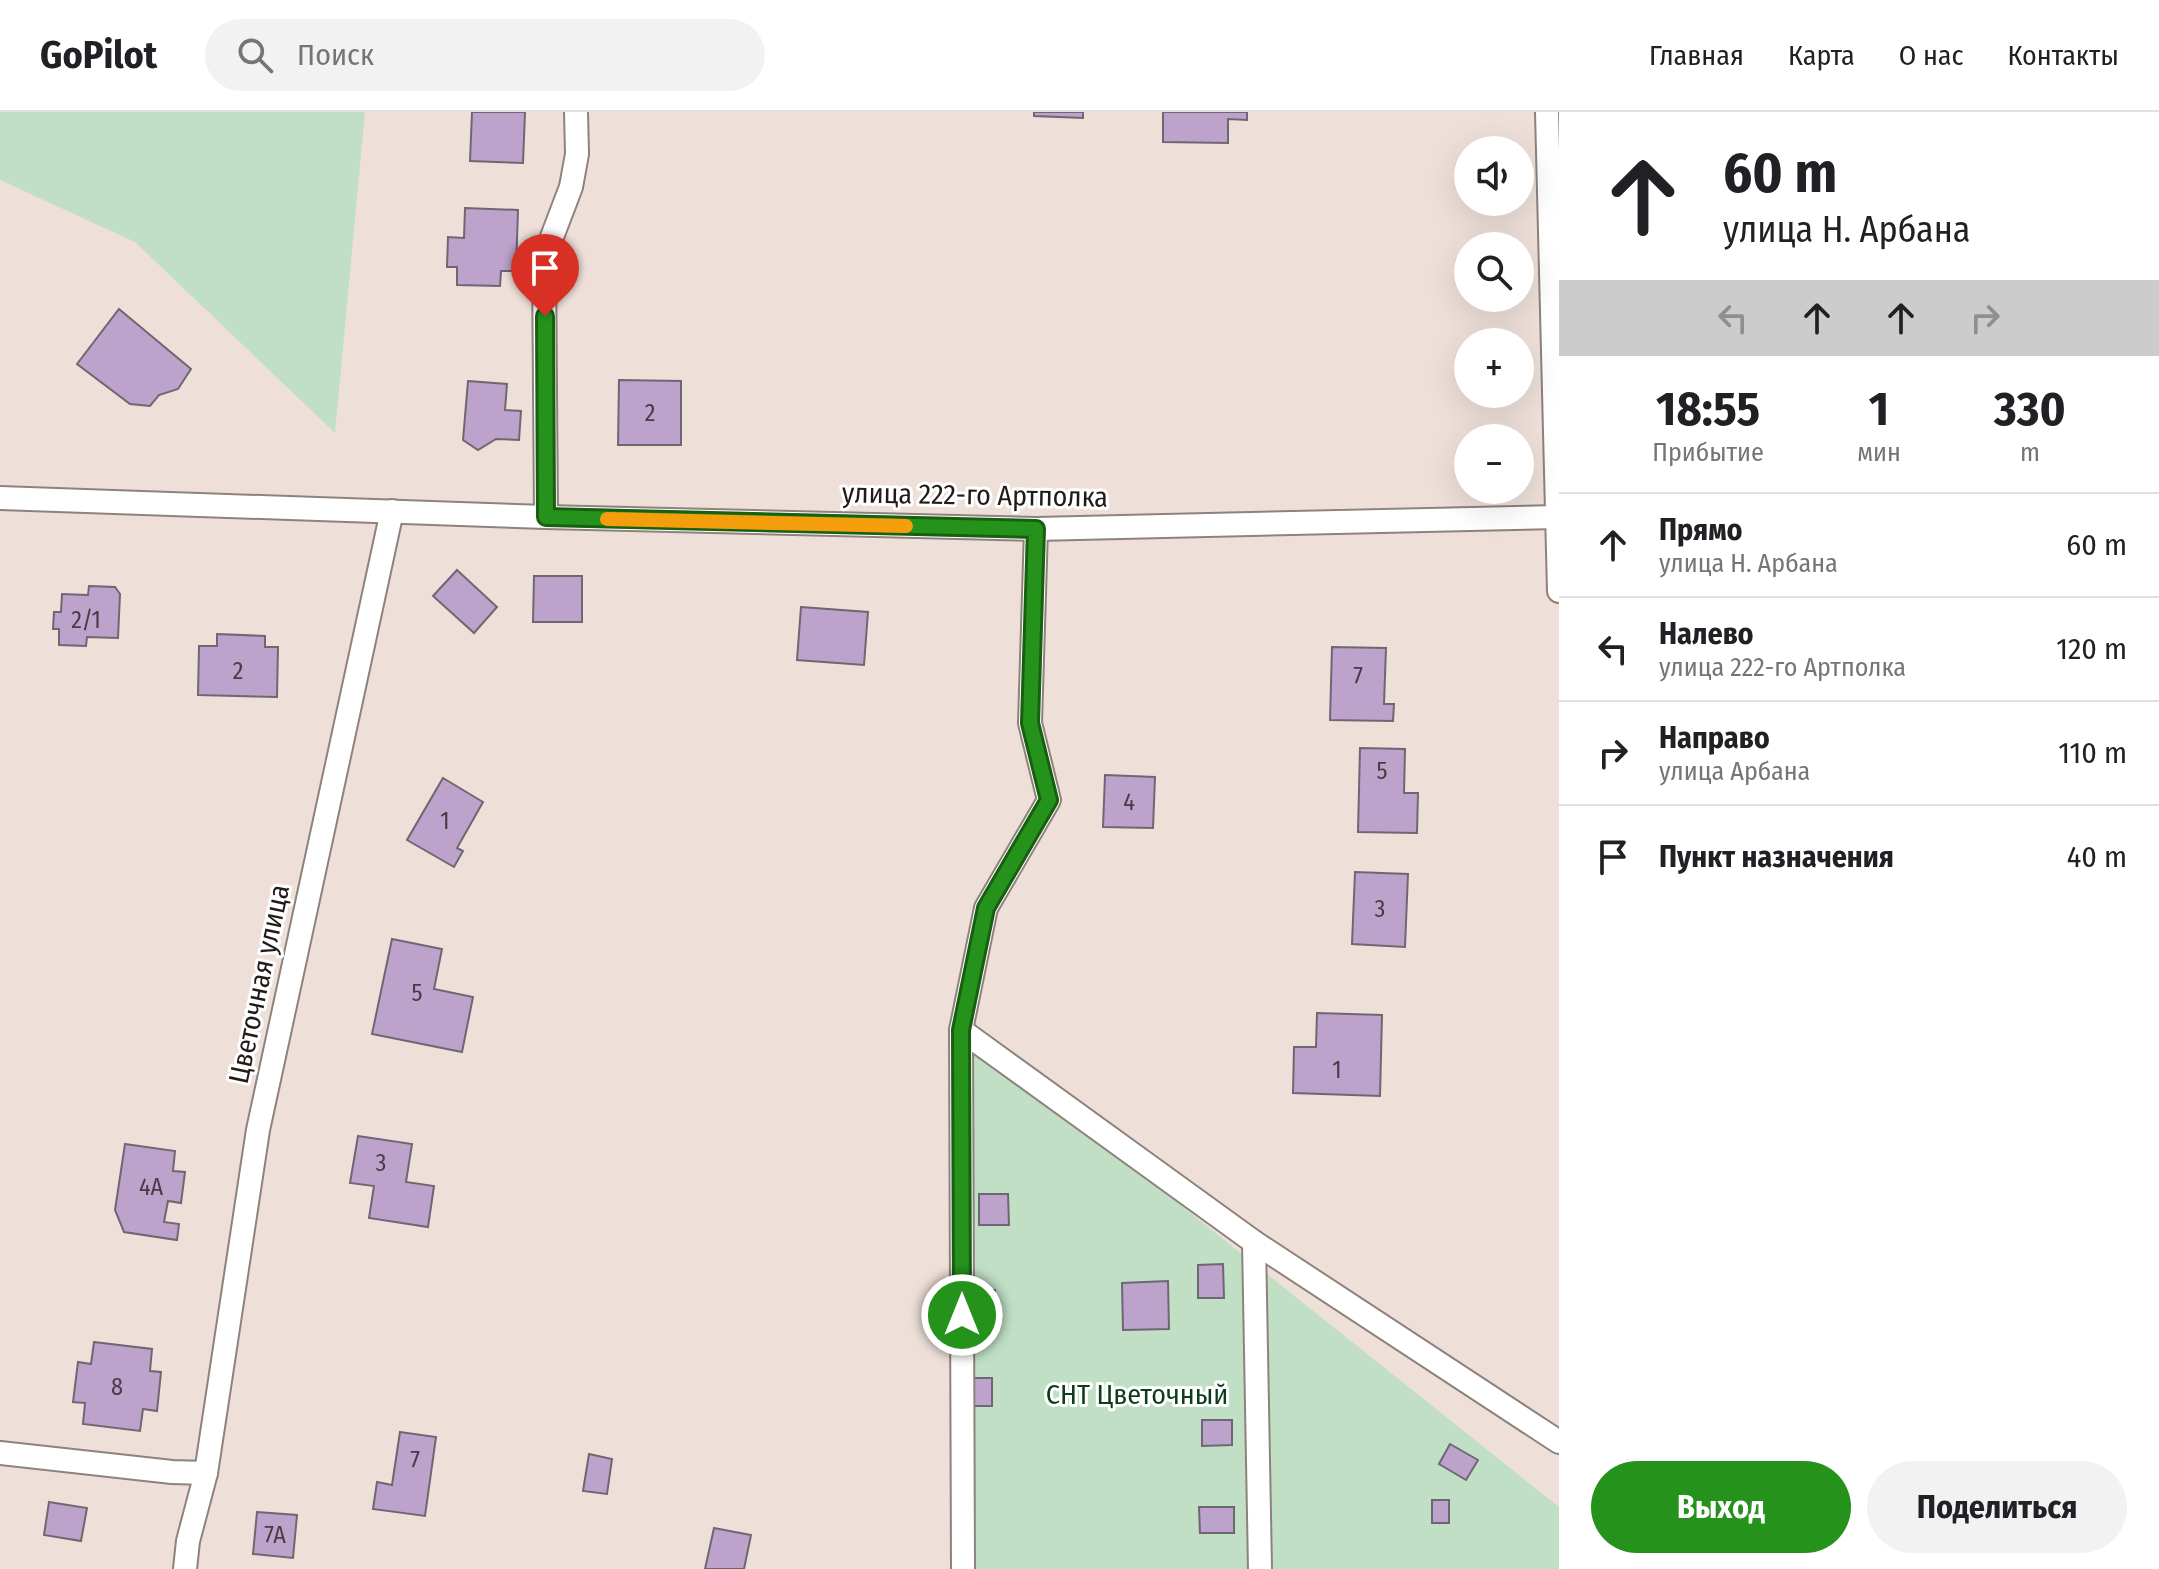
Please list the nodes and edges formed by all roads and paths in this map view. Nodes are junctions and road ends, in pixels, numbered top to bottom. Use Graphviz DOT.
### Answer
graph roads {
  1 [pos="576,112"];
  2 [pos="1547,112"];
  3 [pos="0,498"];
  4 [pos="392,511"];
  5 [pos="546,517"];
  6 [pos="1558,517"];
  7 [pos="1036,529"];
  8 [pos="1559,540"];
  9 [pos="1559,591"];
  10 [pos="961,1030"];
  11 [pos="1254,1242"];
  12 [pos="1559,1442"];
  13 [pos="0,1453"];
  14 [pos="206,1473"];
  15 [pos="185,1569"];
  16 [pos="963,1569"];
  17 [pos="1260,1569"];
  1 -- 5 [label="street"];
  2 -- 6 [label="street"];
  3 -- 4 [label="street, улица 222-го Артполка"];
  4 -- 5 [label="street, улица 222-го Артполка"];
  4 -- 14 [label="street, Цветочная улица"];
  5 -- 7 [label="street, улица 222-го Артполка"];
  6 -- 7 [label="street, улица 222-го Артполка"];
  6 -- 8 [label="street"];
  7 -- 10 [label="street"];
  8 -- 9 [label="street"];
  10 -- 11 [label="street"];
  10 -- 16 [label="street"];
  11 -- 12 [label="street"];
  11 -- 17 [label="street"];
  13 -- 14 [label="street"];
  14 -- 15 [label="street, Цветочная улица"];
}
